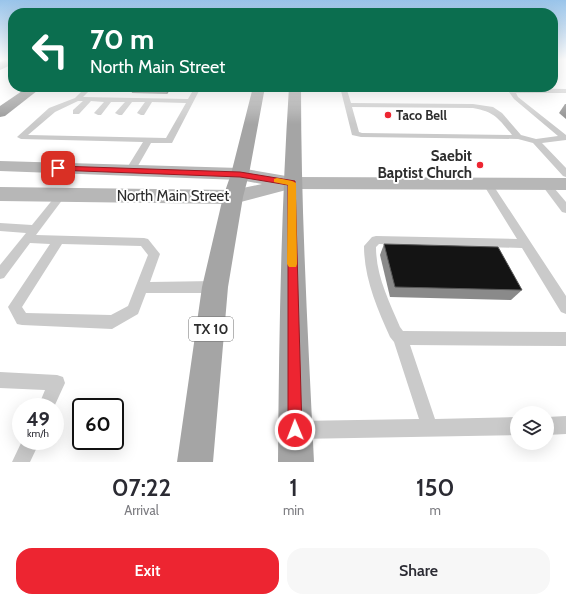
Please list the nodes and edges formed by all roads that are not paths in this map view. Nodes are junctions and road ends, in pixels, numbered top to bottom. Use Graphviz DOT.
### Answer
graph roads {
  1 [pos="29,92"];
  2 [pos="85,92"];
  3 [pos="195,92"];
  4 [pos="258,92"];
  5 [pos="295,92"];
  6 [pos="344,92"];
  7 [pos="512,92"];
  8 [pos="77,99"];
  9 [pos="89,99"];
  10 [pos="110,99"];
  11 [pos="130,100"];
  12 [pos="150,100"];
  13 [pos="190,101"];
  14 [pos="348,105"];
  15 [pos="1,112"];
  16 [pos="76,112"];
  17 [pos="98,113"];
  18 [pos="119,113"];
  19 [pos="141,113"];
  20 [pos="56,132"];
  21 [pos="81,132"];
  22 [pos="518,137"];
  23 [pos="50,138"];
  24 [pos="75,138"];
  25 [pos="148,140"];
  26 [pos="536,141"];
  27 [pos="0,166"];
  28 [pos="130,171"];
  29 [pos="566,174"];
  30 [pos="292,183"];
  31 [pos="488,184"];
  32 [pos="546,184"];
  33 [pos="566,184"];
  34 [pos="236,186"];
  35 [pos="0,194"];
  36 [pos="61,195"];
  37 [pos="566,209"];
  38 [pos="0,227"];
  39 [pos="35,228"];
  40 [pos="27,239"];
  41 [pos="59,240"];
  42 [pos="525,244"];
  43 [pos="0,274"];
  44 [pos="215,287"];
  45 [pos="142,288"];
  46 [pos="566,308"];
  47 [pos="400,338"];
  48 [pos="566,338"];
  49 [pos="0,380"];
  50 [pos="50,398"];
  51 [pos="566,425"];
  52 [pos="510,426"];
  53 [pos="554,426"];
  54 [pos="430,428"];
  55 [pos="295,446"];
  56 [pos="27,450"];
  57 [pos="21,462"];
  58 [pos="196,462"];
  1 -- 15 [label="highway"];
  2 -- 8 [label="lane"];
  3 -- 13 [label="lane"];
  4 -- 34 [label="main road, TX 10"];
  5 -- 30 [label="main road"];
  6 -- 14 [label="lane"];
  7 -- 26 [label="lane"];
  8 -- 9 [label="lane"];
  8 -- 23 [label="lane"];
  9 -- 10 [label="lane"];
  9 -- 16 [label="lane"];
  10 -- 11 [label="lane"];
  10 -- 17 [label="lane"];
  11 -- 12 [label="lane"];
  11 -- 18 [label="lane"];
  12 -- 13 [label="lane"];
  12 -- 19 [label="lane"];
  13 -- 25 [label="lane"];
  14 -- 22 [label="lane"];
  14 -- 22 [label="lane"];
  20 -- 23 [label="lane"];
  21 -- 24 [label="lane"];
  22 -- 26 [label="lane"];
  23 -- 24 [label="lane"];
  24 -- 25 [label="lane"];
  25 -- 28 [label="lane"];
  26 -- 29 [label="lane"];
  27 -- 28 [label="main road, North Main Street"];
  28 -- 34 [label="main road, North Main Street"];
  30 -- 31 [label="main road, North Main Street"];
  30 -- 34 [label="main road, North Main Street"];
  30 -- 55 [label="main road"];
  31 -- 32 [label="main road, North Main Street"];
  31 -- 42 [label="lane"];
  32 -- 33 [label="main road, North Main Street"];
  32 -- 37 [label="lane"];
  34 -- 36 [label="main road, North Main Street"];
  34 -- 44 [label="main road, TX 10"];
  35 -- 36 [label="main road, North Main Street"];
  36 -- 39 [label="lane"];
  38 -- 39 [label="lane"];
  39 -- 40 [label="lane"];
  40 -- 41 [label="lane"];
  40 -- 43 [label="lane"];
  41 -- 45 [label="lane"];
  41 -- 45 [label="lane"];
  42 -- 46 [label="lane"];
  42 -- 47 [label="lane"];
  44 -- 45 [label="lane"];
  44 -- 58 [label="main road, TX 10"];
  47 -- 48 [label="lane"];
  47 -- 54 [label="lane"];
  49 -- 50 [label="lane"];
  51 -- 53 [label="lane"];
  52 -- 54 [label="lane"];
  54 -- 55 [label="lane"];
  56 -- 57 [label="lane"];
}
